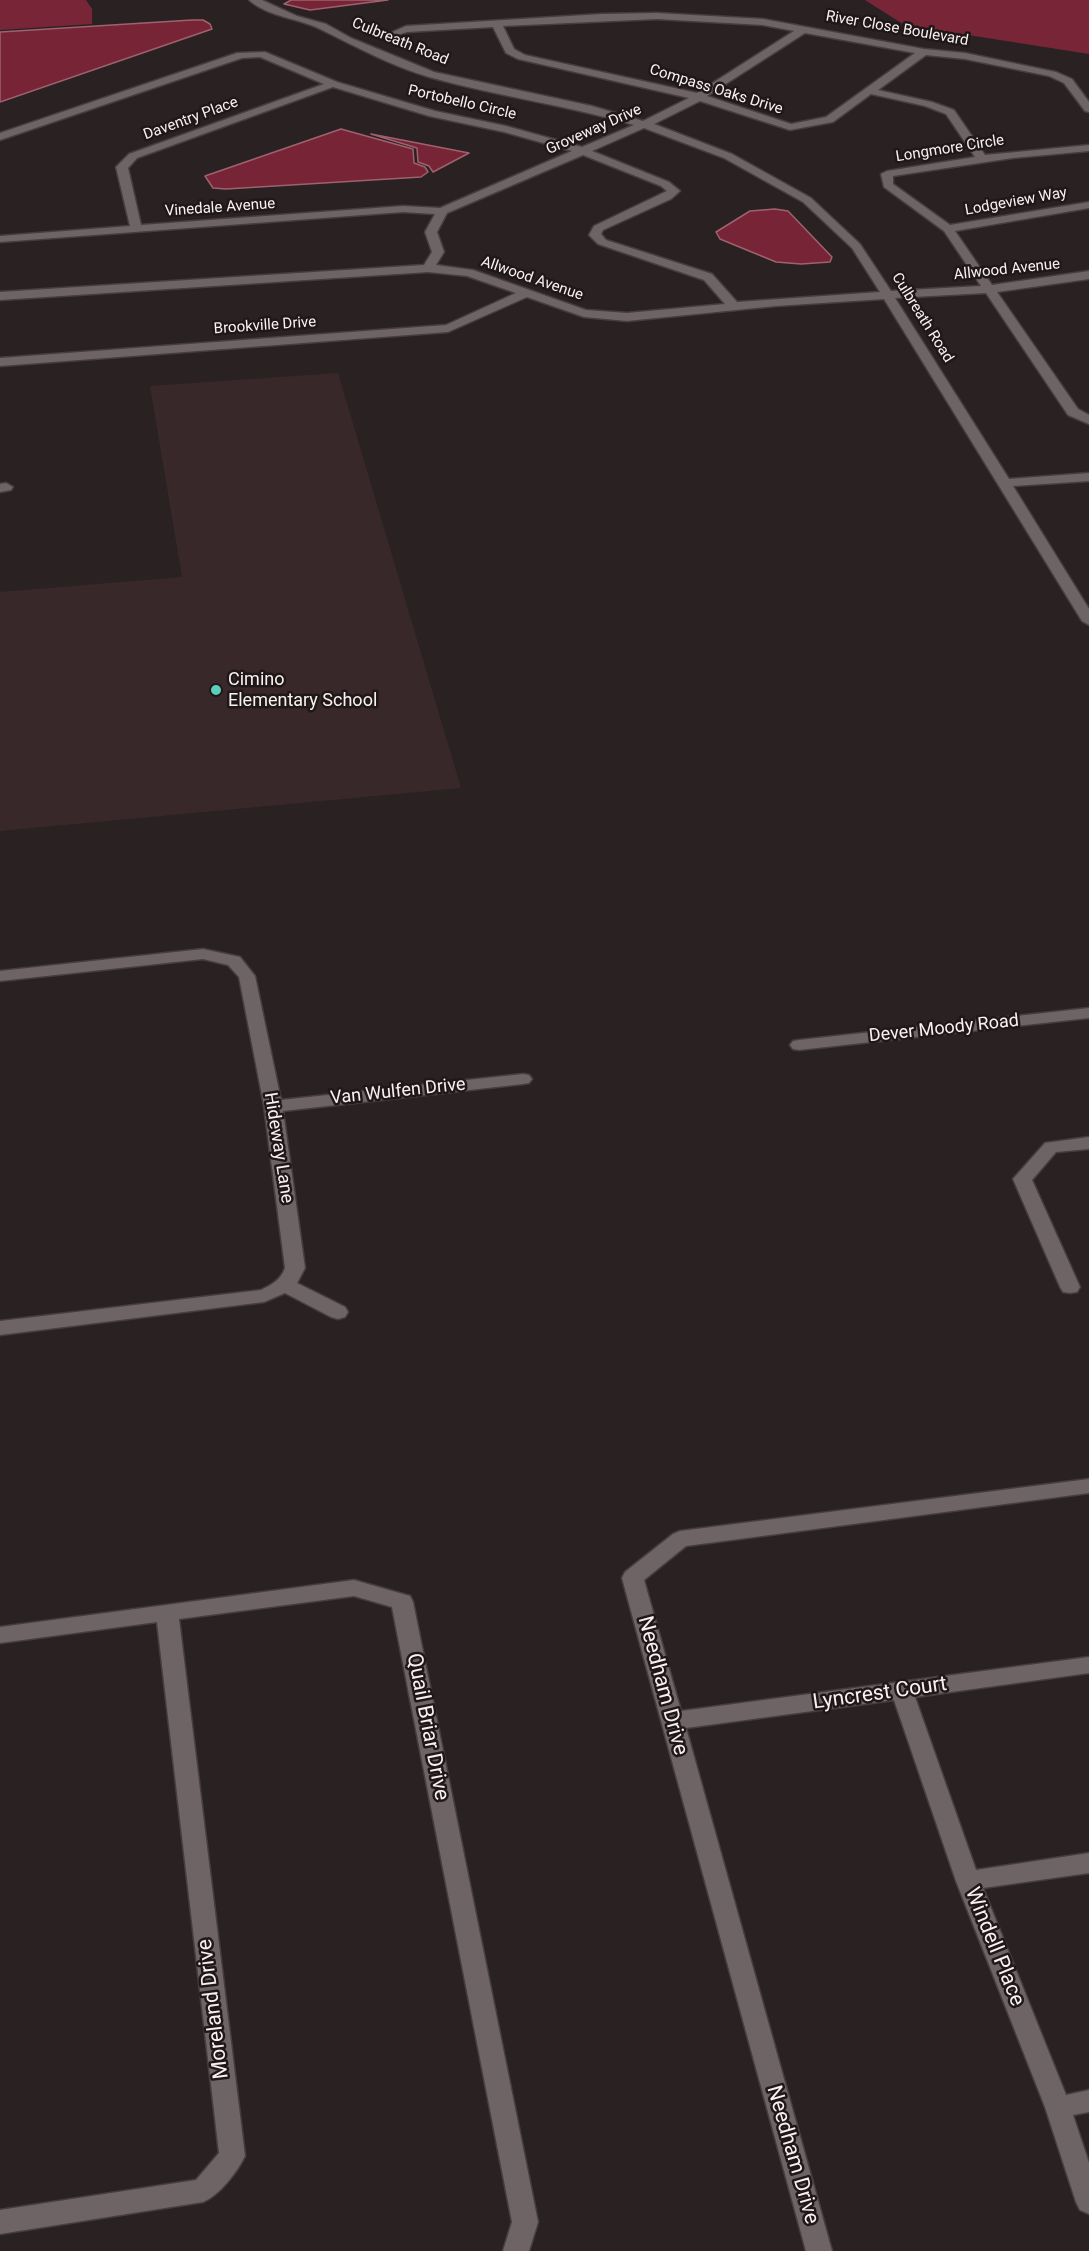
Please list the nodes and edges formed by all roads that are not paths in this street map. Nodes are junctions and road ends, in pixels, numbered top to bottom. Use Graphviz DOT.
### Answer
graph roads {
  1 [pos="254,0"];
  2 [pos="497,24"];
  3 [pos="805,28"];
  4 [pos="395,33"];
  5 [pos="924,52"];
  6 [pos="333,84"];
  7 [pos="870,91"];
  8 [pos="699,97"];
  9 [pos="1089,110"];
  10 [pos="643,124"];
  11 [pos="0,137"];
  12 [pos="1089,148"];
  13 [pos="584,151"];
  14 [pos="981,158"];
  15 [pos="1089,205"];
  16 [pos="442,211"];
  17 [pos="136,229"];
  18 [pos="948,229"];
  19 [pos="0,239"];
  20 [pos="428,268"];
  21 [pos="1089,276"];
  22 [pos="991,289"];
  23 [pos="526,293"];
  24 [pos="888,294"];
  25 [pos="0,296"];
  26 [pos="734,307"];
  27 [pos="0,363"];
  28 [pos="1089,420"];
  29 [pos="1089,477"];
  30 [pos="1004,483"];
  31 [pos="1089,621"];
  32 [pos="0,976"];
  33 [pos="1089,1013"];
  34 [pos="799,1045"];
  35 [pos="523,1079"];
  36 [pos="273,1106"];
  37 [pos="1089,1143"];
  38 [pos="285,1285"];
  39 [pos="1070,1287"];
  40 [pos="338,1312"];
  41 [pos="0,1328"];
  42 [pos="1089,1486"];
  43 [pos="167,1613"];
  44 [pos="0,1635"];
  45 [pos="1089,1665"];
  46 [pos="902,1692"];
  47 [pos="672,1721"];
  48 [pos="1089,1863"];
  49 [pos="968,1881"];
  50 [pos="1089,2101"];
  51 [pos="1058,2107"];
  52 [pos="1089,2202"];
  53 [pos="0,2222"];
  54 [pos="516,2251"];
  55 [pos="819,2251"];
  1 -- 10 [label="street, Culbreath Road"];
  2 -- 3 [label="street, River Close Boulevard"];
  2 -- 4 [label="street, River Close Boulevard"];
  2 -- 8 [label="street, Compass Oaks Drive"];
  3 -- 5 [label="street, River Close Boulevard"];
  3 -- 8 [label="street, Groveway Drive"];
  5 -- 7 [label="street, Compass Oaks Drive"];
  5 -- 9 [label="street, River Close Boulevard"];
  6 -- 11 [label="street, Portobello Circle"];
  6 -- 13 [label="street, Portobello Circle"];
  6 -- 17 [label="street, Daventry Place"];
  7 -- 8 [label="street, Compass Oaks Drive"];
  7 -- 14 [label="street"];
  8 -- 10 [label="street, Groveway Drive"];
  10 -- 13 [label="street, Groveway Drive"];
  10 -- 24 [label="street, Culbreath Road"];
  12 -- 14 [label="street, Longmore Circle"];
  13 -- 16 [label="street, Groveway Drive"];
  13 -- 26 [label="street, Portobello Circle"];
  14 -- 18 [label="street, Longmore Circle"];
  15 -- 18 [label="street, Lodgeview Way"];
  16 -- 17 [label="street, Vinedale Avenue"];
  16 -- 20 [label="street"];
  17 -- 19 [label="street, Vinedale Avenue"];
  18 -- 22 [label="street, Longmore Circle"];
  20 -- 23 [label="street, Allwood Avenue"];
  20 -- 25 [label="street, Allwood Avenue"];
  21 -- 22 [label="street, Allwood Avenue"];
  22 -- 24 [label="street, Allwood Avenue"];
  22 -- 28 [label="street, Longmore Circle"];
  23 -- 26 [label="street, Allwood Avenue"];
  23 -- 27 [label="street, Brookville Drive"];
  24 -- 26 [label="street, Allwood Avenue"];
  24 -- 30 [label="street, Culbreath Road"];
  29 -- 30 [label="street"];
  30 -- 31 [label="street, Culbreath Road"];
  32 -- 36 [label="street, Hideway Lane"];
  33 -- 34 [label="street, Dever Moody Road"];
  35 -- 36 [label="street, Van Wulfen Drive"];
  36 -- 38 [label="street, Hideway Lane"];
  37 -- 39 [label="street"];
  38 -- 40 [label="street"];
  38 -- 41 [label="street"];
  42 -- 47 [label="street, Needham Drive"];
  43 -- 44 [label="street, Quail Briar Drive"];
  43 -- 53 [label="street, Moreland Drive"];
  43 -- 54 [label="street, Quail Briar Drive"];
  45 -- 46 [label="street, Lyncrest Court"];
  46 -- 47 [label="street, Lyncrest Court"];
  46 -- 49 [label="street, Windell Place"];
  47 -- 55 [label="street, Needham Drive"];
  48 -- 49 [label="street"];
  49 -- 51 [label="street, Windell Place"];
  50 -- 51 [label="street"];
  51 -- 52 [label="street, Windell Place"];
}
